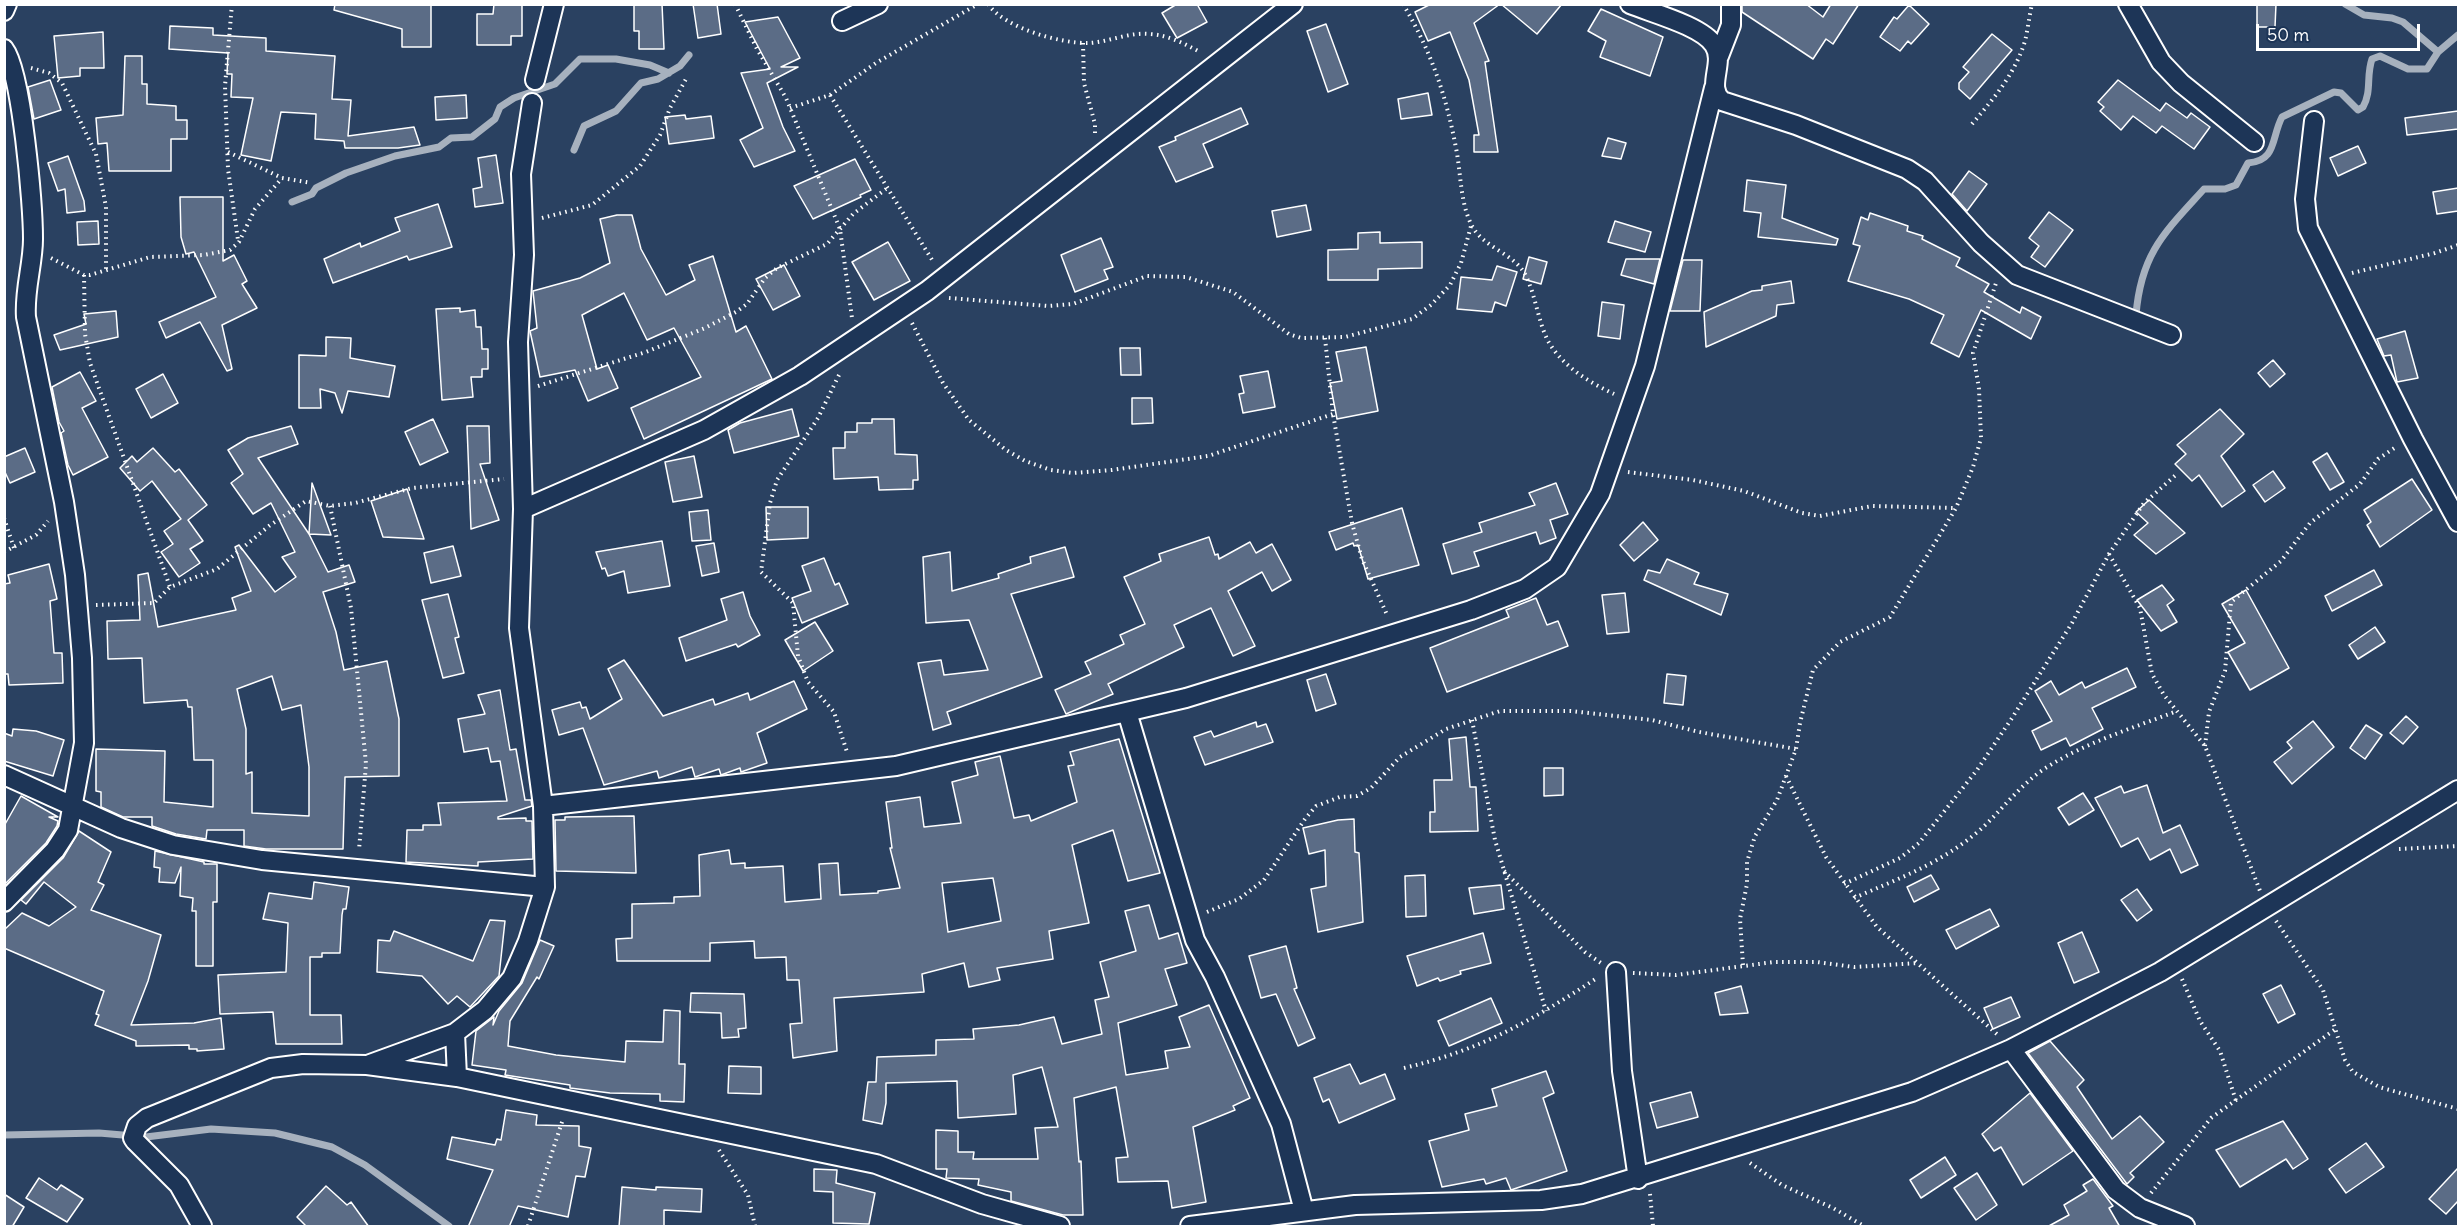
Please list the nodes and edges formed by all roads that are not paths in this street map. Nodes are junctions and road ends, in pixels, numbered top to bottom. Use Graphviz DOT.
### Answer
graph roads {
  1 [pos="8,4"];
  2 [pos="554,4"];
  3 [pos="878,4"];
  4 [pos="1293,4"];
  5 [pos="1630,4"];
  6 [pos="1731,4"];
  7 [pos="2128,4"];
  8 [pos="4,11"];
  9 [pos="842,21"];
  10 [pos="8,56"];
  11 [pos="1719,57"];
  12 [pos="535,80"];
  13 [pos="1714,87"];
  14 [pos="532,103"];
  15 [pos="2314,122"];
  16 [pos="2254,142"];
  17 [pos="2171,335"];
  18 [pos="523,509"];
  19 [pos="2458,522"];
  20 [pos="1127,712"];
  21 [pos="4,775"];
  22 [pos="2458,790"];
  23 [pos="74,805"];
  24 [pos="543,806"];
  25 [pos="545,887"];
  26 [pos="4,902"];
  27 [pos="1614,970"];
  28 [pos="455,1033"];
  29 [pos="2011,1048"];
  30 [pos="367,1065"];
  31 [pos="457,1077"];
  32 [pos="1643,1178"];
  33 [pos="1304,1211"];
  34 [pos="202,1227"];
  35 [pos="1060,1227"];
  36 [pos="1190,1227"];
  37 [pos="2185,1227"];
  1 -- 8 [label="street"];
  2 -- 12 [label="street"];
  3 -- 9 [label="street"];
  4 -- 18 [label="street"];
  5 -- 11 [label="street"];
  6 -- 11 [label="street"];
  7 -- 16 [label="street"];
  10 -- 23 [label="street"];
  11 -- 13 [label="street"];
  13 -- 17 [label="street"];
  13 -- 20 [label="street"];
  14 -- 18 [label="street"];
  15 -- 19 [label="street"];
  18 -- 24 [label="street"];
  20 -- 24 [label="street"];
  20 -- 33 [label="street"];
  21 -- 23 [label="street"];
  22 -- 29 [label="street"];
  23 -- 25 [label="street"];
  23 -- 26 [label="street"];
  24 -- 25 [label="street"];
  25 -- 28 [label="street"];
  27 -- 32 [label="street"];
  28 -- 30 [label="street"];
  28 -- 31 [label="street"];
  29 -- 32 [label="street"];
  29 -- 37 [label="street"];
  30 -- 31 [label="street"];
  30 -- 34 [label="street"];
  31 -- 35 [label="street"];
  32 -- 33 [label="street"];
  33 -- 36 [label="street"];
}
